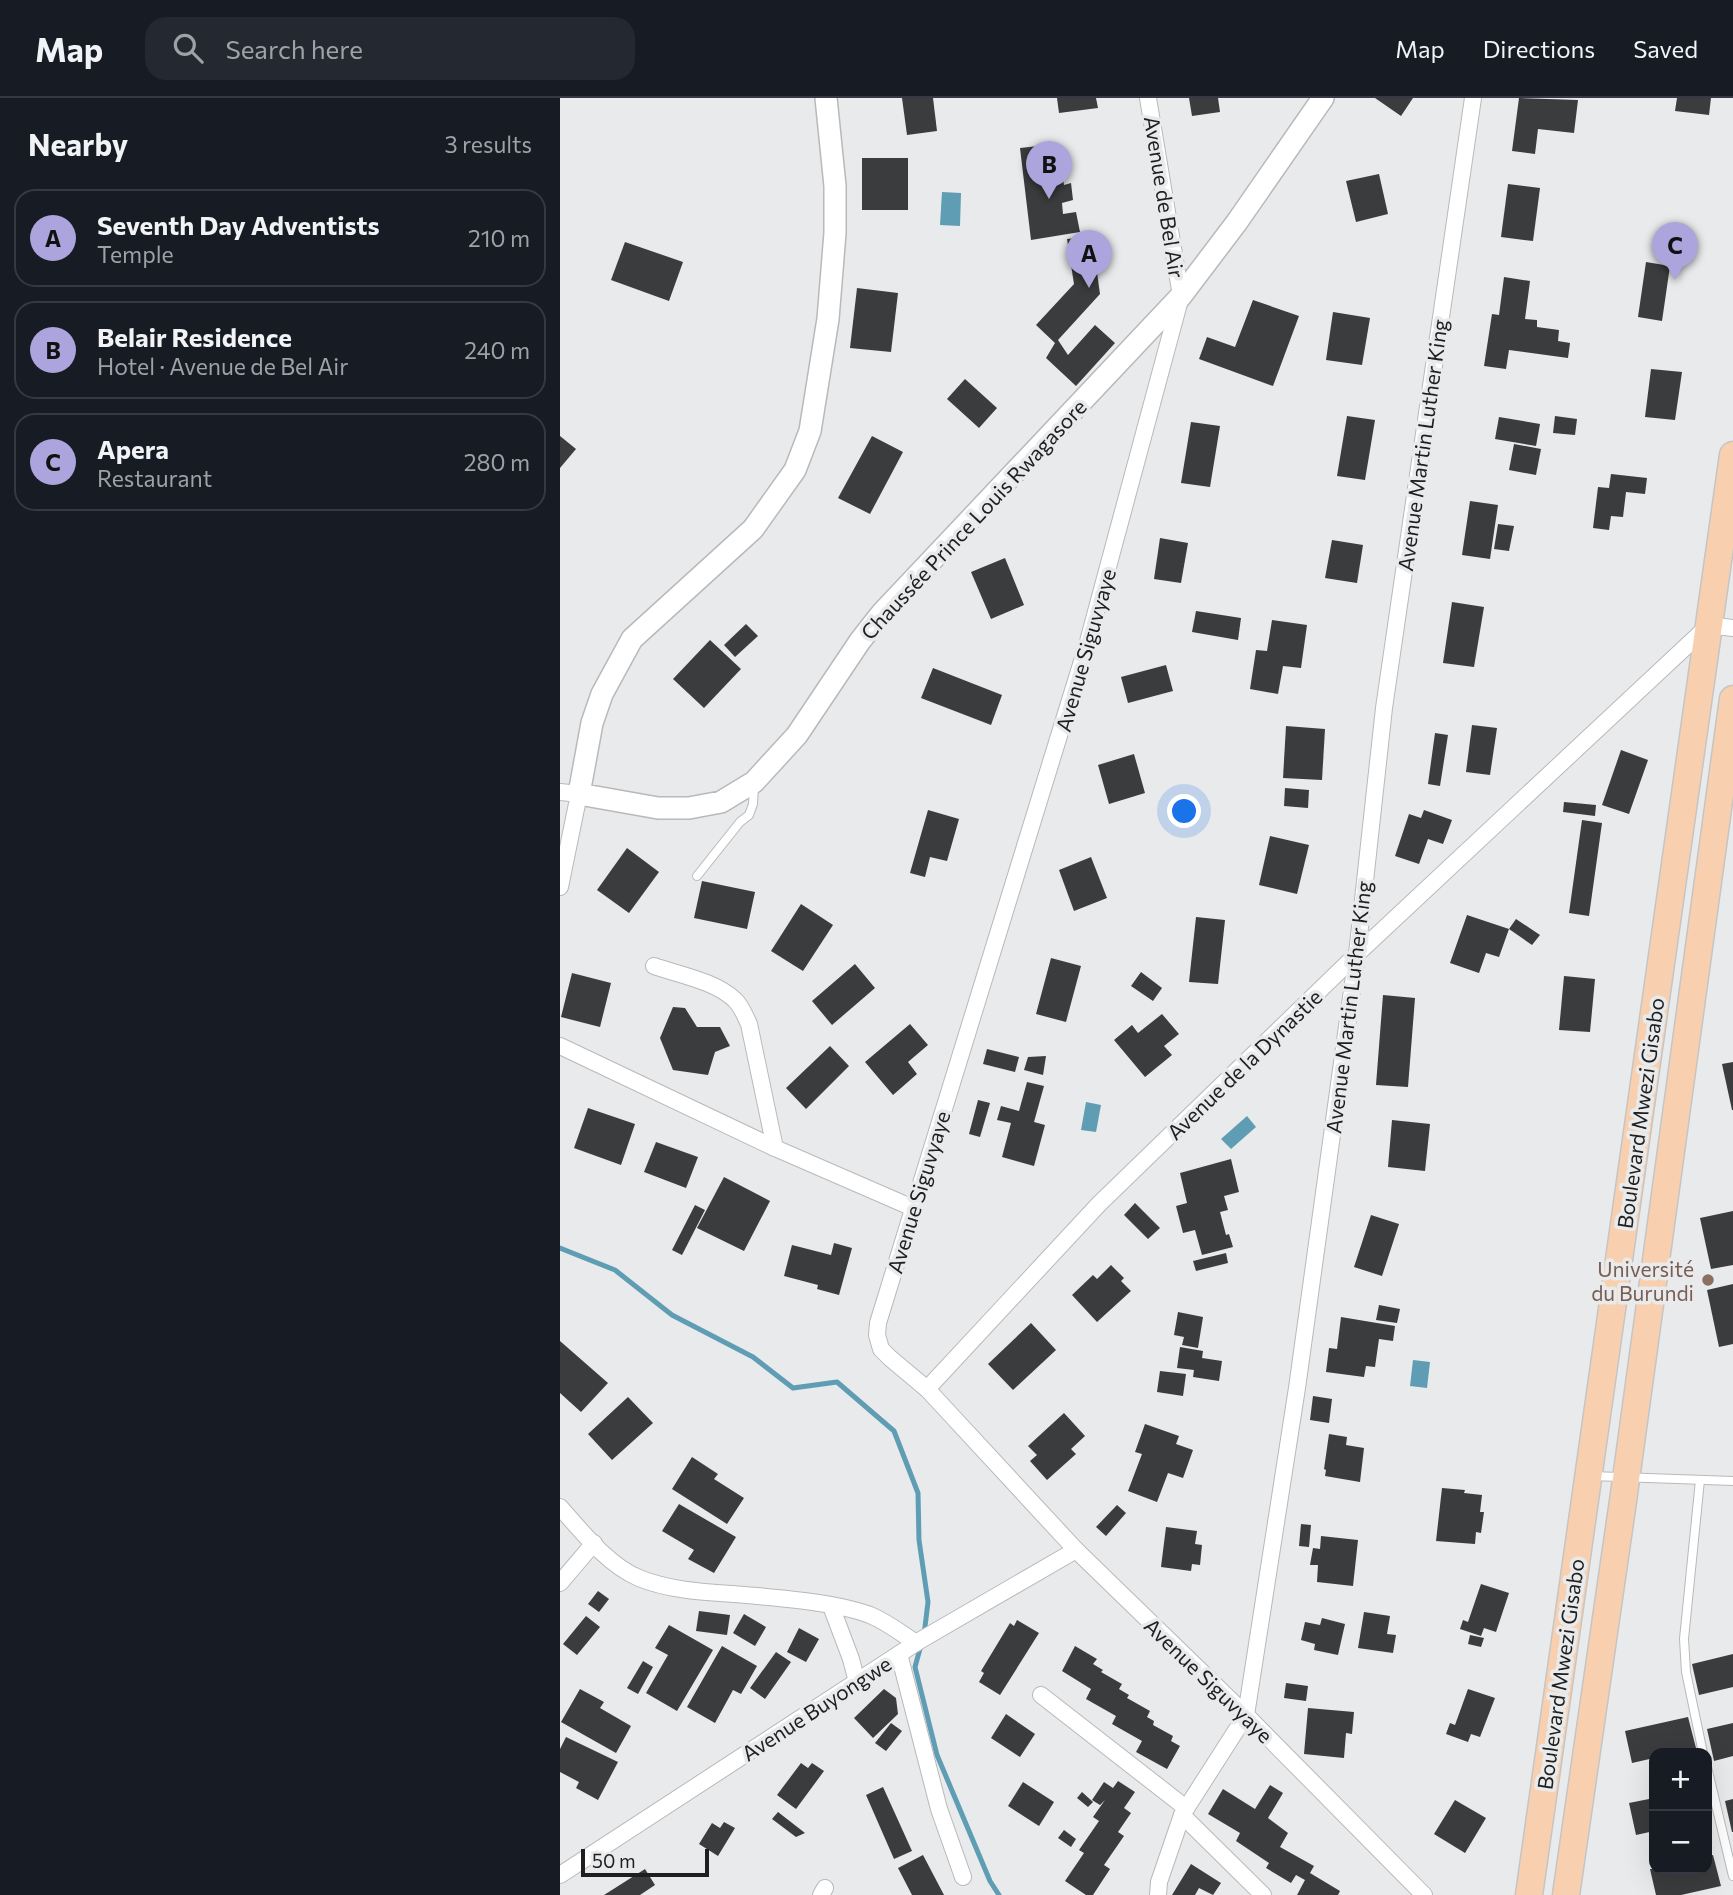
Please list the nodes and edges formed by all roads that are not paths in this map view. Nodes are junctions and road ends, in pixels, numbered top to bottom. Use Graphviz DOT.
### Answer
graph roads {
  1 [pos="826,98"];
  2 [pos="1148,98"];
  3 [pos="1323,98"];
  4 [pos="1473,98"];
  5 [pos="1181,296"];
  6 [pos="1733,455"];
  7 [pos="1721,626"];
  8 [pos="1733,699"];
  9 [pos="754,782"];
  10 [pos="569,793"];
  11 [pos="697,876"];
  12 [pos="560,887"];
  13 [pos="1357,954"];
  14 [pos="654,966"];
  15 [pos="560,1046"];
  16 [pos="1643,1095"];
  17 [pos="1677,1103"];
  18 [pos="775,1148"];
  19 [pos="913,1208"];
  20 [pos="927,1389"];
  21 [pos="1588,1475"];
  22 [pos="1626,1477"];
  23 [pos="1700,1480"];
  24 [pos="1733,1481"];
  25 [pos="560,1507"];
  26 [pos="594,1543"];
  27 [pos="1076,1550"];
  28 [pos="560,1583"];
  29 [pos="831,1606"];
  30 [pos="917,1642"];
  31 [pos="899,1654"];
  32 [pos="857,1682"];
  33 [pos="1041,1695"];
  34 [pos="1246,1714"];
  35 [pos="1702,1748"];
  36 [pos="1712,1788"];
  37 [pos="1184,1812"];
  38 [pos="560,1875"];
  39 [pos="1733,1876"];
  40 [pos="963,1877"];
  41 [pos="1157,1895"];
  42 [pos="1263,1895"];
  43 [pos="1424,1895"];
  44 [pos="1529,1895"];
  45 [pos="1566,1895"];
  1 -- 10 [label="street"];
  2 -- 5 [label="street, Avenue de Bel Air"];
  3 -- 5 [label="street, Chaussée Prince Louis Rwagasore"];
  4 -- 13 [label="street, Avenue Martin Luther King"];
  5 -- 9 [label="street, Chaussée Prince Louis Rwagasore"];
  5 -- 19 [label="street, Avenue Siguvyaye"];
  6 -- 7 [label="main road, Boulevard Mwezi Gisabo"];
  7 -- 13 [label="street, Avenue de la Dynastie"];
  7 -- 16 [label="main road, Boulevard Mwezi Gisabo"];
  8 -- 17 [label="main road, Boulevard Mwezi Gisabo"];
  9 -- 10 [label="street, Chaussée Prince Louis Rwagasore"];
  9 -- 11 [label="lane"];
  10 -- 12 [label="street"];
  13 -- 20 [label="street, Avenue de la Dynastie"];
  13 -- 34 [label="street, Avenue Martin Luther King"];
  14 -- 18 [label="street"];
  15 -- 18 [label="street"];
  16 -- 17 [label="main road"];
  16 -- 21 [label="main road, Boulevard Mwezi Gisabo"];
  17 -- 22 [label="main road, Boulevard Mwezi Gisabo"];
  18 -- 19 [label="street"];
  19 -- 20 [label="street, Avenue Siguvyaye"];
  20 -- 27 [label="street, Avenue Siguvyaye"];
  21 -- 22 [label="lane"];
  21 -- 44 [label="main road, Boulevard Mwezi Gisabo"];
  22 -- 23 [label="lane"];
  22 -- 45 [label="main road, Boulevard Mwezi Gisabo"];
  23 -- 24 [label="lane"];
  23 -- 35 [label="lane"];
  25 -- 26 [label="street"];
  26 -- 28 [label="street"];
  26 -- 29 [label="street"];
  27 -- 30 [label="street, Avenue Buyongwe"];
  27 -- 34 [label="street, Avenue Siguvyaye"];
  29 -- 30 [label="street"];
  29 -- 32 [label="street"];
  30 -- 31 [label="street, Avenue Buyongwe"];
  31 -- 32 [label="street, Avenue Buyongwe"];
  31 -- 40 [label="street"];
  32 -- 38 [label="street, Avenue Buyongwe"];
  33 -- 37 [label="street"];
  34 -- 37 [label="street, Avenue Martin Luther King"];
  34 -- 43 [label="street, Avenue Siguvyaye"];
  36 -- 39 [label="lane"];
  37 -- 41 [label="street, Avenue Martin Luther King"];
  37 -- 42 [label="street"];
}
